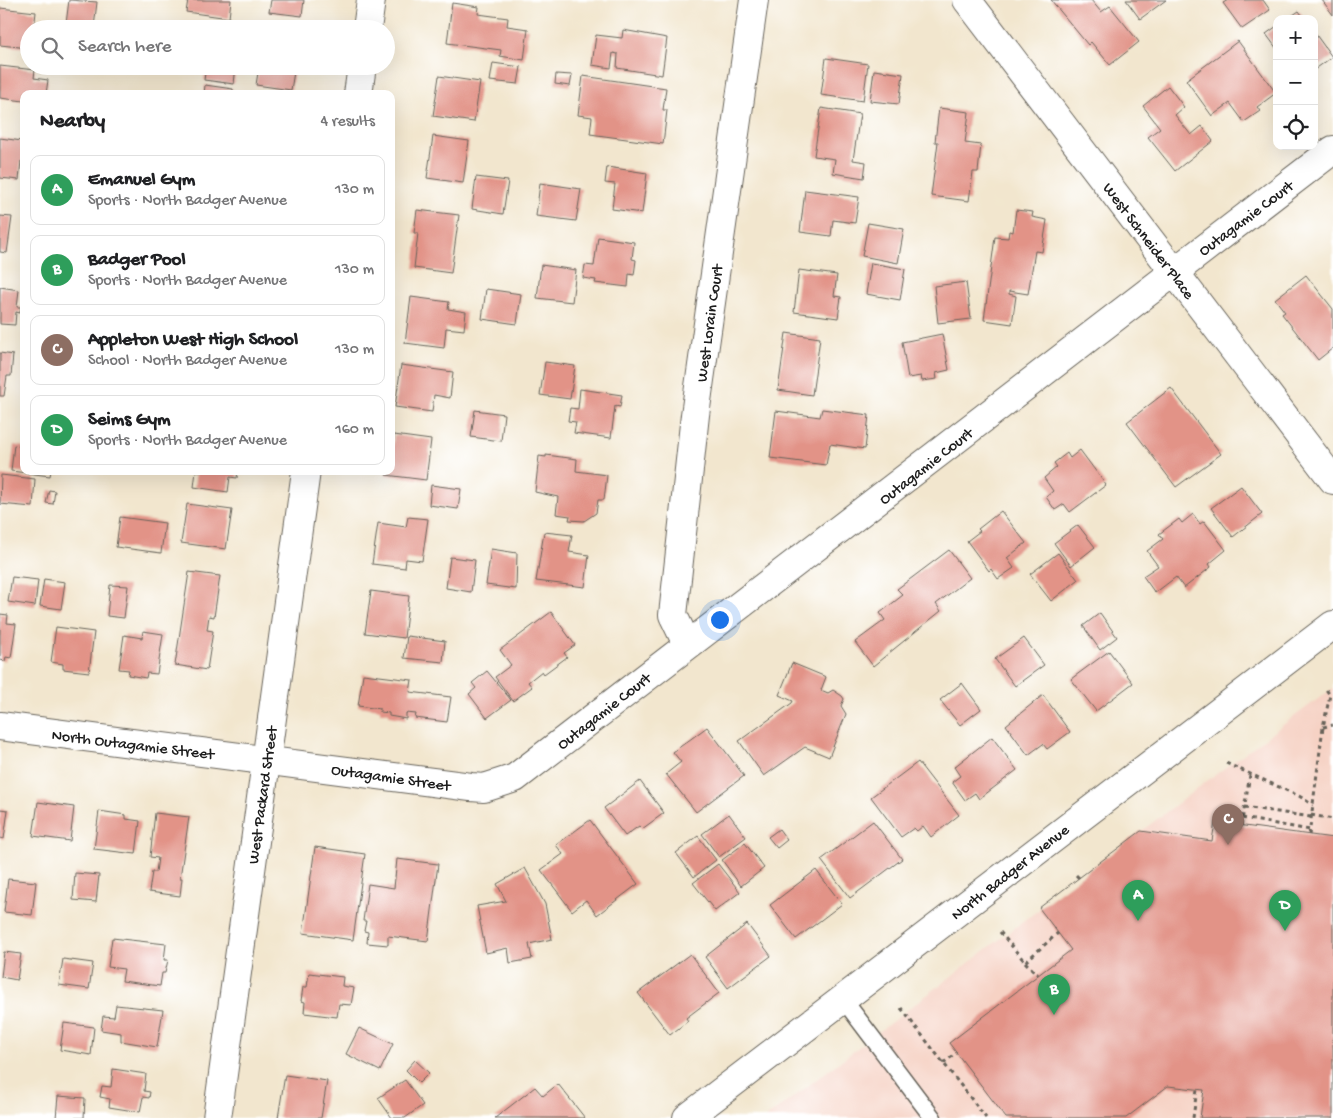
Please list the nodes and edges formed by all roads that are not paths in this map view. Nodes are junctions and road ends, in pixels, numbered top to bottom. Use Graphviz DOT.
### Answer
graph roads {
  1 [pos="371,0"];
  2 [pos="754,0"];
  3 [pos="967,0"];
  4 [pos="368,20"];
  5 [pos="361,75"];
  6 [pos="359,90"];
  7 [pos="1333,150"];
  8 [pos="1173,271"];
  9 [pos="305,475"];
  10 [pos="1333,480"];
  11 [pos="1333,625"];
  12 [pos="687,644"];
  13 [pos="0,726"];
  14 [pos="266,760"];
  15 [pos="515,778"];
  16 [pos="843,999"];
  17 [pos="217,1118"];
  18 [pos="687,1118"];
  19 [pos="933,1118"];
  1 -- 4 [label="street"];
  2 -- 12 [label="street, West Lorain Court"];
  3 -- 8 [label="street, West Schneider Place"];
  5 -- 6 [label="street"];
  7 -- 8 [label="street, Outagamie Court"];
  8 -- 10 [label="street, West Schneider Place"];
  8 -- 12 [label="street, Outagamie Court"];
  9 -- 14 [label="street, West Packard Street"];
  11 -- 16 [label="street, North Badger Avenue"];
  12 -- 15 [label="street, Outagamie Court"];
  13 -- 14 [label="street, North Outagamie Street"];
  14 -- 15 [label="street, Outagamie Street"];
  14 -- 17 [label="street, West Packard Street"];
  16 -- 18 [label="street, North Badger Avenue"];
  16 -- 19 [label="lane"];
}
